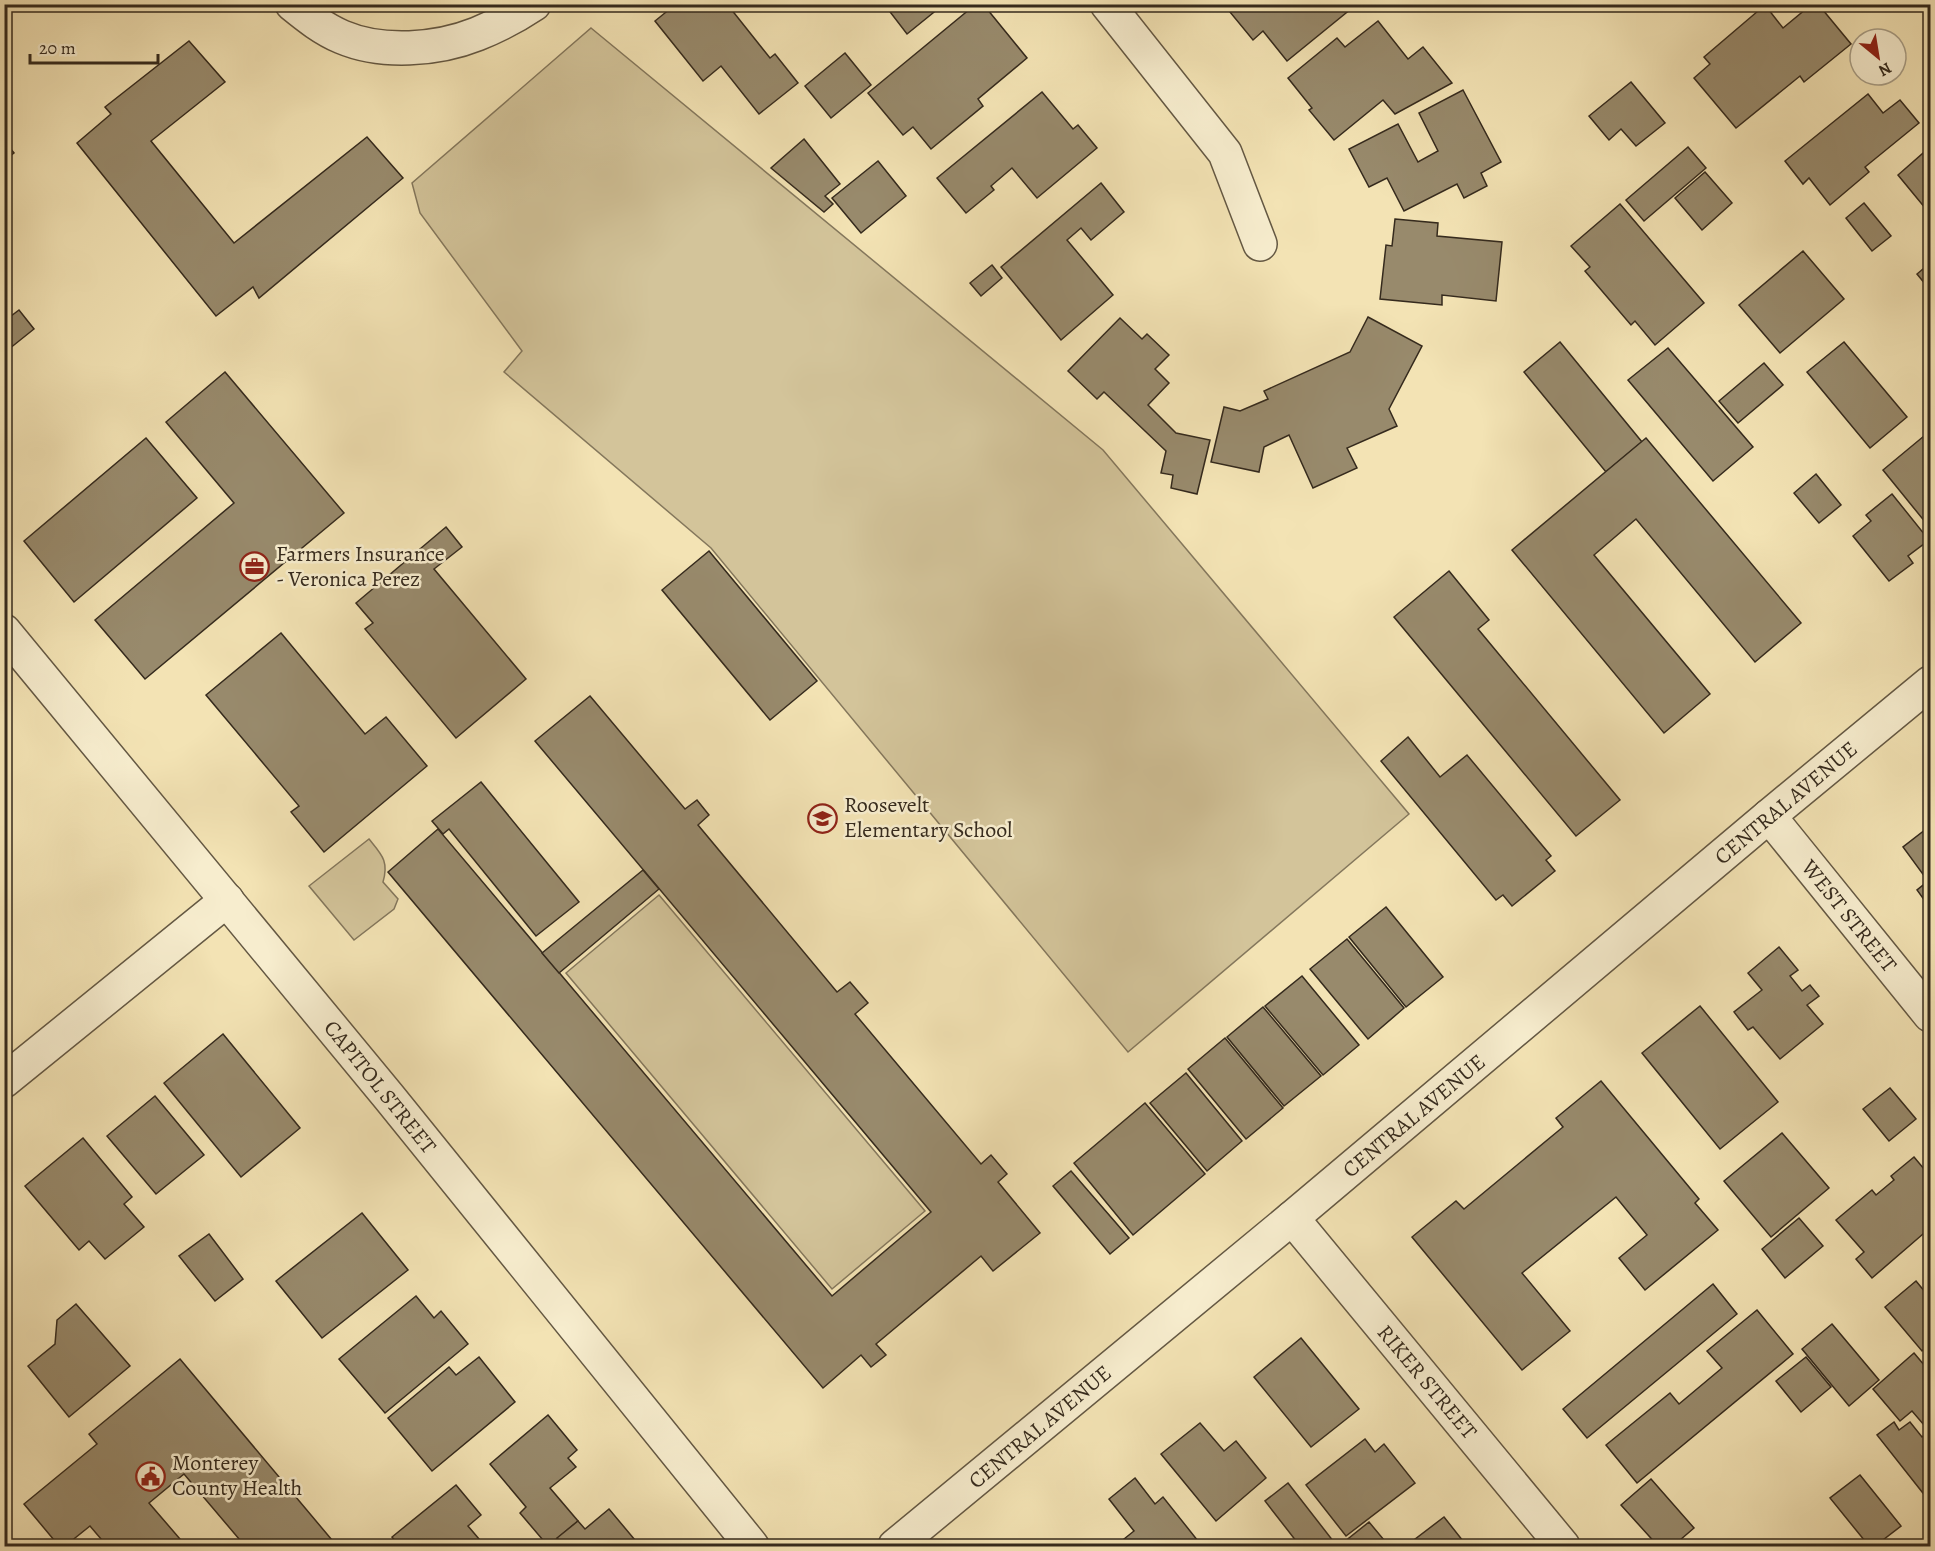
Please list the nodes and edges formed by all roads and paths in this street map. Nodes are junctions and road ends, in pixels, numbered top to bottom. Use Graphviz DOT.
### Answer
graph roads {
  1 [pos="292,4"];
  2 [pos="534,4"];
  3 [pos="1107,4"];
  4 [pos="1260,244"];
  5 [pos="4,632"];
  6 [pos="1930,683"];
  7 [pos="1769,816"];
  8 [pos="226,900"];
  9 [pos="1930,1015"];
  10 [pos="4,1081"];
  11 [pos="1292,1218"];
  12 [pos="752,1546"];
  13 [pos="895,1546"];
  14 [pos="1563,1546"];
  1 -- 2 [label="street"];
  3 -- 4 [label="street"];
  5 -- 8 [label="street, CAPITOL STREET"];
  6 -- 7 [label="street, CENTRAL AVENUE"];
  7 -- 9 [label="street, WEST STREET"];
  7 -- 11 [label="street, CENTRAL AVENUE"];
  8 -- 10 [label="street"];
  8 -- 12 [label="street, CAPITOL STREET"];
  11 -- 13 [label="street, CENTRAL AVENUE"];
  11 -- 14 [label="street, RIKER STREET"];
}
